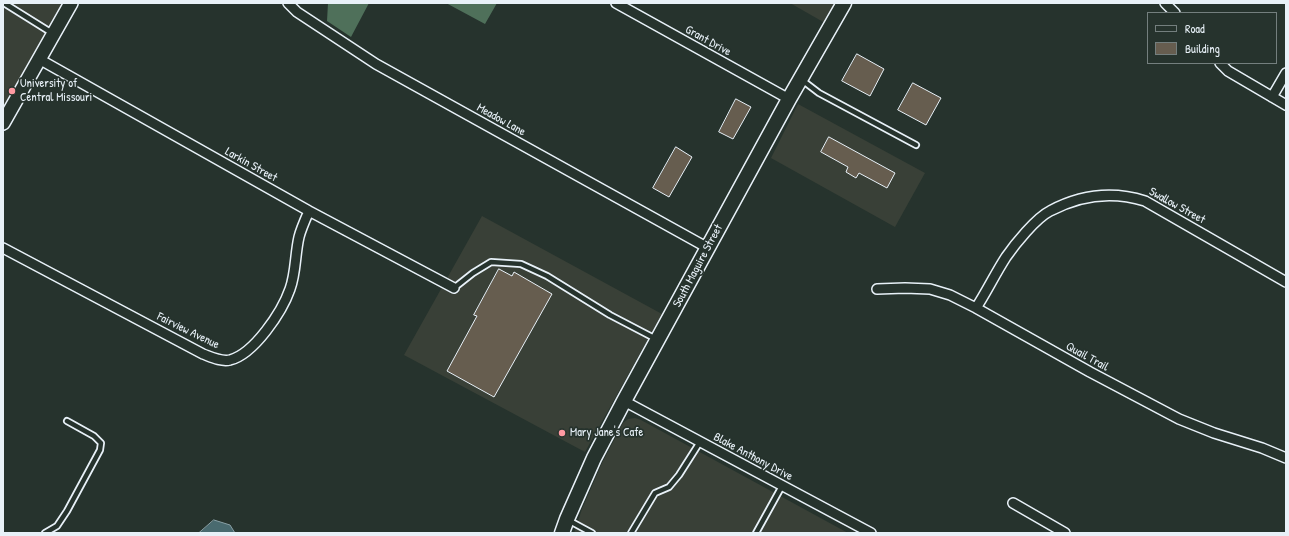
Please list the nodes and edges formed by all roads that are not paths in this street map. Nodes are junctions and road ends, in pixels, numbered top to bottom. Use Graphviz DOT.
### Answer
graph roads {
  1 [pos="4,3"];
  2 [pos="71,3"];
  3 [pos="288,3"];
  4 [pos="616,3"];
  5 [pos="1165,3"];
  6 [pos="843,4"];
  7 [pos="1175,12"];
  8 [pos="53,34"];
  9 [pos="38,59"];
  10 [pos="1221,64"];
  11 [pos="1286,73"];
  12 [pos="800,79"];
  13 [pos="1272,97"];
  14 [pos="789,99"];
  15 [pos="1286,105"];
  16 [pos="3,123"];
  17 [pos="916,145"];
  18 [pos="309,211"];
  19 [pos="3,248"];
  20 [pos="708,248"];
  21 [pos="1286,282"];
  22 [pos="454,288"];
  23 [pos="877,289"];
  24 [pos="976,308"];
  25 [pos="658,340"];
  26 [pos="624,401"];
  27 [pos="68,421"];
  28 [pos="700,442"];
  29 [pos="1286,458"];
  30 [pos="782,486"];
  31 [pos="1013,503"];
  32 [pos="567,519"];
  33 [pos="45,533"];
  34 [pos="562,533"];
  35 [pos="592,533"];
  36 [pos="632,533"];
  37 [pos="756,533"];
  38 [pos="871,533"];
  39 [pos="1065,533"];
  1 -- 8 [label="lane"];
  2 -- 8 [label="main road"];
  3 -- 20 [label="street, Meadow Lane"];
  4 -- 14 [label="street, Grant Drive"];
  5 -- 7 [label="street"];
  6 -- 12 [label="main road, South Maguire Street"];
  8 -- 9 [label="main road"];
  9 -- 16 [label="main road"];
  9 -- 18 [label="street, Larkin Street"];
  10 -- 13 [label="street"];
  11 -- 13 [label="street"];
  12 -- 14 [label="main road, South Maguire Street"];
  12 -- 17 [label="lane"];
  13 -- 15 [label="street"];
  14 -- 20 [label="main road, South Maguire Street"];
  18 -- 19 [label="street, Fairview Avenue"];
  18 -- 22 [label="street, Larkin Street"];
  20 -- 25 [label="main road, South Maguire Street"];
  21 -- 24 [label="street, Swallow Street"];
  22 -- 25 [label="lane"];
  23 -- 24 [label="street, Quail Trail"];
  24 -- 29 [label="street, Quail Trail"];
  25 -- 26 [label="main road, South Maguire Street"];
  26 -- 28 [label="street, Blake Anthony Drive"];
  26 -- 32 [label="main road, South Maguire Street"];
  27 -- 33 [label="lane"];
  28 -- 30 [label="street, Blake Anthony Drive"];
  28 -- 36 [label="lane"];
  30 -- 37 [label="lane"];
  30 -- 38 [label="street, Blake Anthony Drive"];
  31 -- 39 [label="street"];
  32 -- 34 [label="main road, South Maguire Street"];
  32 -- 35 [label="lane"];
}
